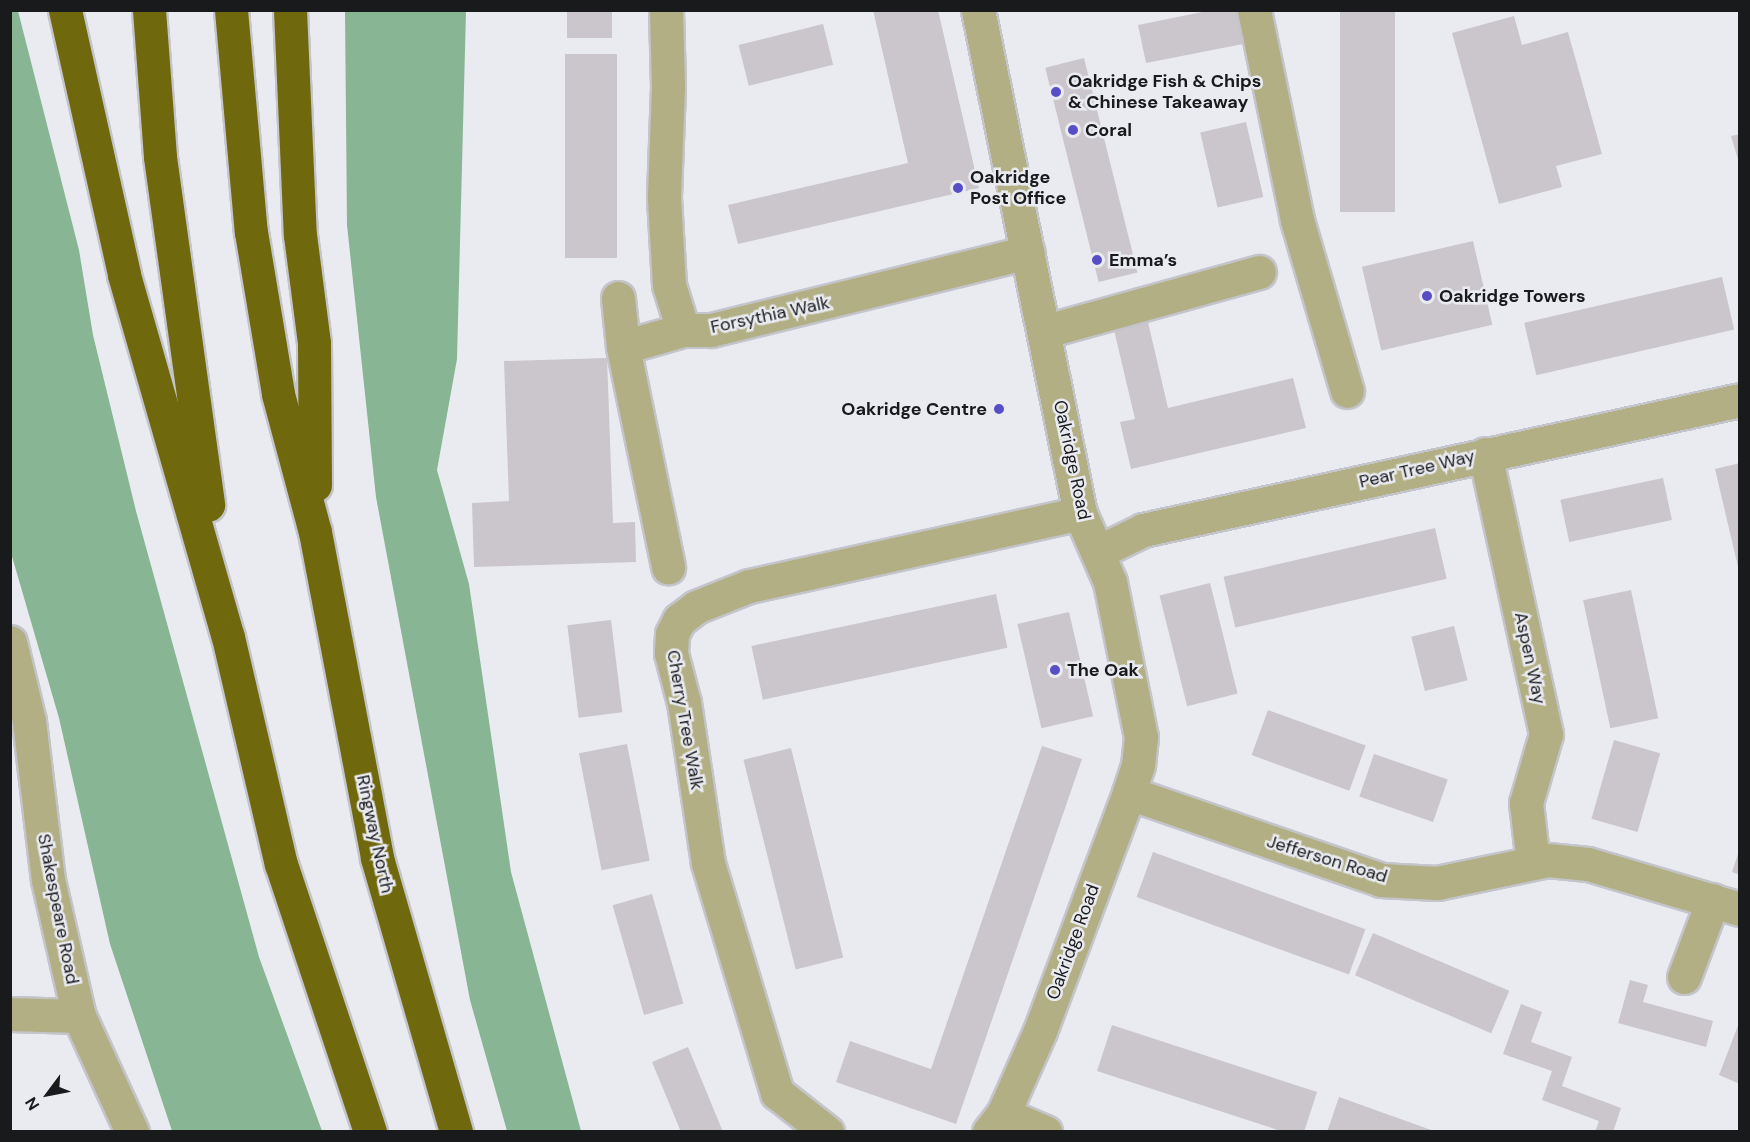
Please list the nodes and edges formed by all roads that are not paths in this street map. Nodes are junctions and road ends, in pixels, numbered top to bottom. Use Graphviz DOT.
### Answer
graph roads {
  1 [pos="65,10"];
  2 [pos="149,10"];
  3 [pos="231,10"];
  4 [pos="290,10"];
  5 [pos="666,10"];
  6 [pos="978,10"];
  7 [pos="1254,10"];
  8 [pos="1028,252"];
  9 [pos="1259,272"];
  10 [pos="618,298"];
  11 [pos="682,330"];
  12 [pos="1046,331"];
  13 [pos="623,347"];
  14 [pos="1347,390"];
  15 [pos="1740,400"];
  16 [pos="1485,454"];
  17 [pos="1080,513"];
  18 [pos="315,532"];
  19 [pos="1100,551"];
  20 [pos="668,567"];
  21 [pos="228,637"];
  22 [pos="10,642"];
  23 [pos="1129,793"];
  24 [pos="1533,863"];
  25 [pos="1726,905"];
  26 [pos="1684,977"];
  27 [pos="10,1014"];
  28 [pos="79,1016"];
  29 [pos="996,1123"];
  30 [pos="132,1131"];
  31 [pos="370,1131"];
  32 [pos="456,1131"];
  33 [pos="827,1131"];
  34 [pos="1045,1131"];
  1 -- 21 [label="highway"];
  2 -- 21 [label="highway"];
  3 -- 18 [label="highway"];
  4 -- 18 [label="highway"];
  5 -- 11 [label="street"];
  6 -- 8 [label="street, Oakridge Road"];
  7 -- 14 [label="street"];
  8 -- 11 [label="street, Forsythia Walk"];
  8 -- 12 [label="street, Oakridge Road"];
  9 -- 12 [label="street"];
  10 -- 13 [label="street"];
  11 -- 13 [label="street, Forsythia Walk"];
  12 -- 17 [label="street, Oakridge Road"];
  13 -- 20 [label="street"];
  15 -- 16 [label="street, Pear Tree Way"];
  16 -- 19 [label="street, Pear Tree Way"];
  16 -- 24 [label="street, Aspen Way"];
  17 -- 19 [label="street, Oakridge Road"];
  17 -- 33 [label="street, Cherry Tree Walk"];
  18 -- 32 [label="highway, Ringway North"];
  19 -- 23 [label="street, Oakridge Road"];
  21 -- 31 [label="highway"];
  22 -- 28 [label="street, Shakespeare Road"];
  23 -- 24 [label="street, Jefferson Road"];
  23 -- 29 [label="street, Oakridge Road"];
  24 -- 25 [label="street, Jefferson Road"];
  25 -- 26 [label="street"];
  27 -- 28 [label="street"];
  28 -- 30 [label="street, Shakespeare Road"];
  29 -- 34 [label="street"];
}
